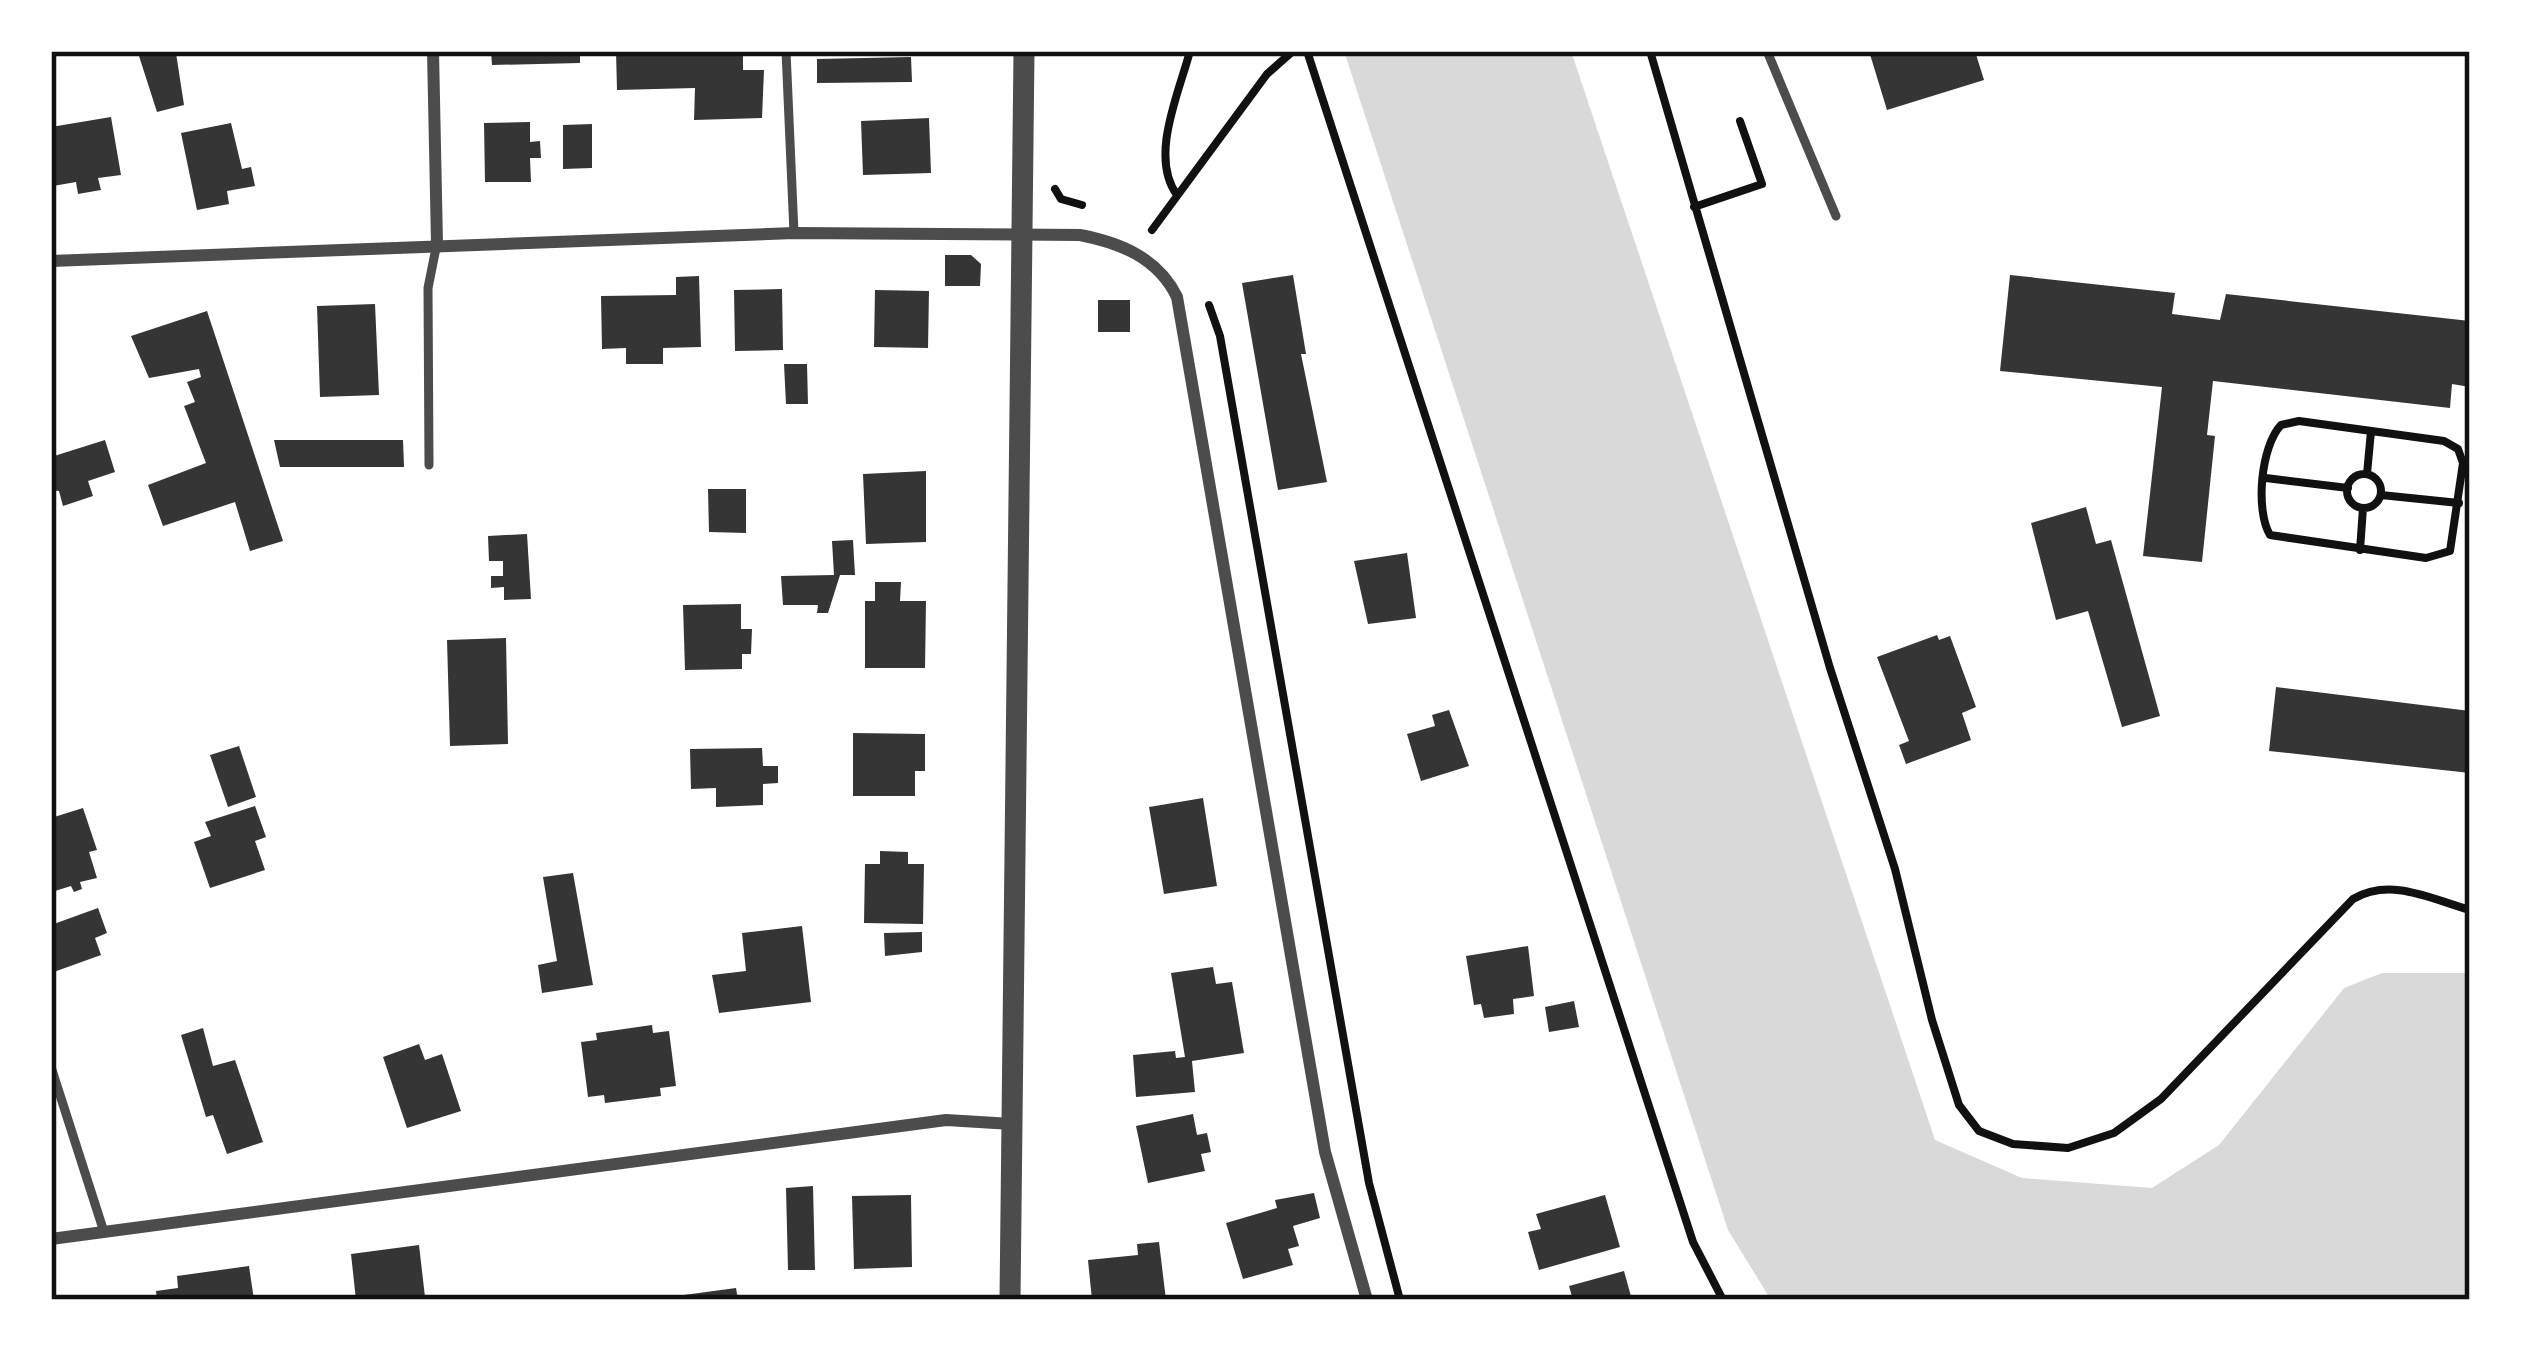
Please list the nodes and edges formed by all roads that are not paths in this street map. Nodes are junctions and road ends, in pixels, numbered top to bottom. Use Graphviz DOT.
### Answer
graph roads {
  1 [pos="433,51"];
  2 [pos="786,51"];
  3 [pos="1024,51"];
  4 [pos="1767,51"];
  5 [pos="1836,216"];
  6 [pos="794,232"];
  7 [pos="1023,236"];
  8 [pos="436,243"];
  9 [pos="51,260"];
  10 [pos="429,465"];
  11 [pos="51,1067"];
  12 [pos="1012,1124"];
  13 [pos="104,1232"];
  14 [pos="51,1239"];
  15 [pos="1010,1300"];
  16 [pos="1367,1300"];
  1 -- 8 [label="street"];
  2 -- 6 [label="lane"];
  3 -- 7 [label="street"];
  4 -- 5 [label="lane"];
  6 -- 7 [label="street"];
  6 -- 8 [label="street"];
  7 -- 12 [label="street"];
  7 -- 16 [label="street"];
  8 -- 9 [label="street"];
  8 -- 10 [label="lane"];
  11 -- 13 [label="lane"];
  12 -- 13 [label="street"];
  12 -- 15 [label="street"];
  13 -- 14 [label="street"];
}
